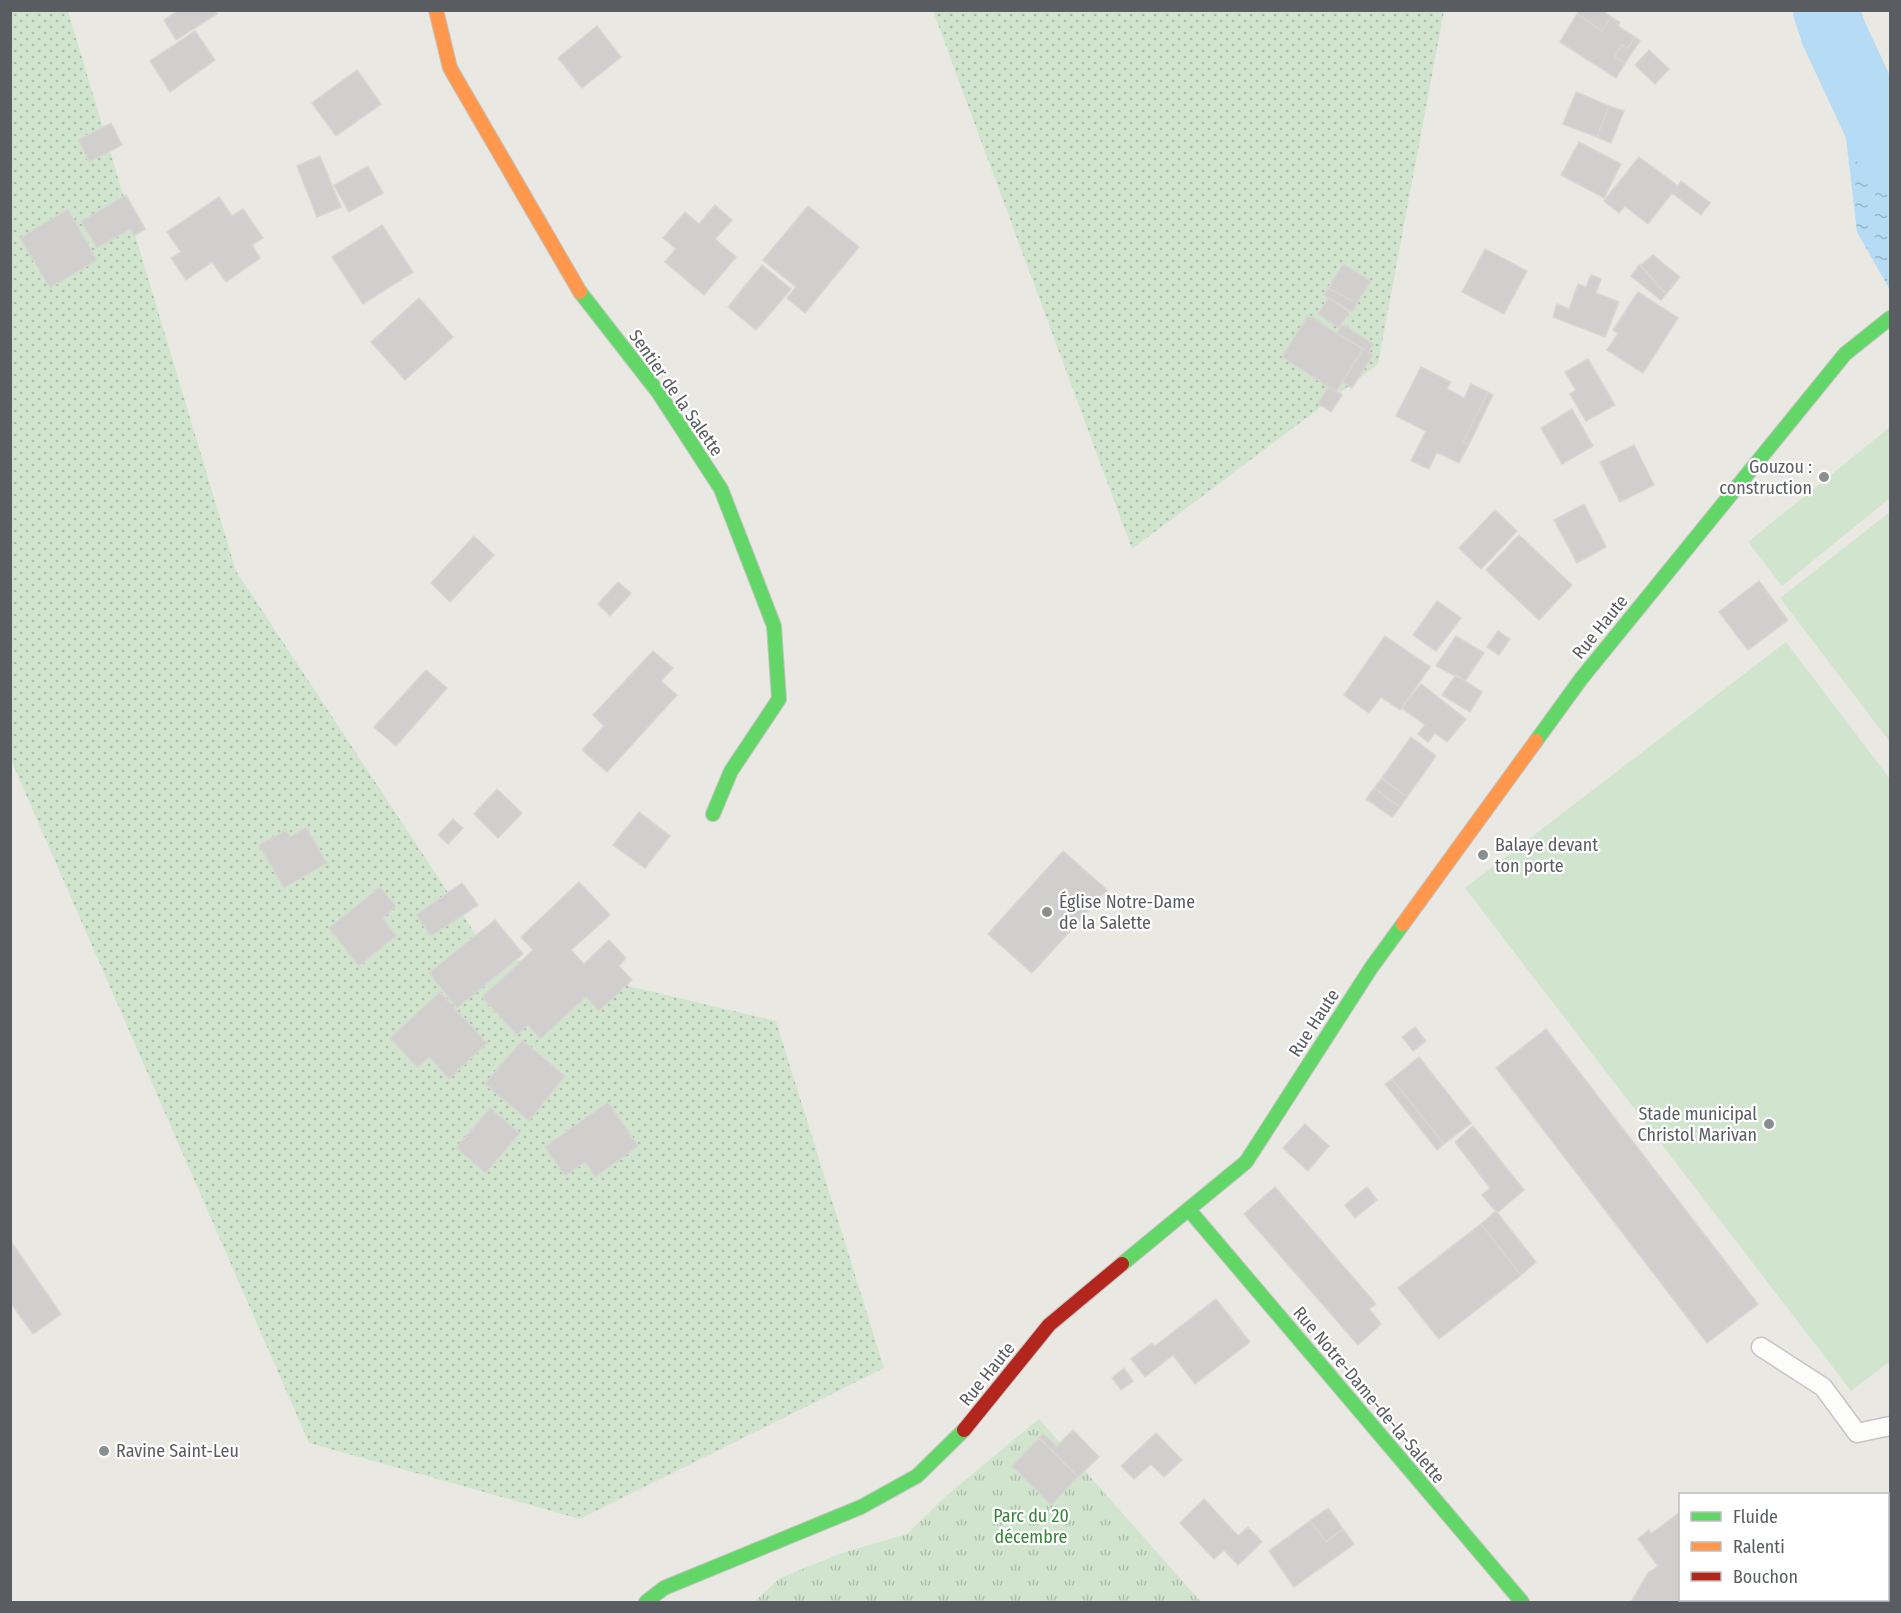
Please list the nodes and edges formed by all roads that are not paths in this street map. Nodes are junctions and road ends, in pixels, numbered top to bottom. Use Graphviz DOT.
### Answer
graph roads {
  1 [pos="436,10"];
  2 [pos="1890,318"];
  3 [pos="713,814"];
  4 [pos="1190,1211"];
  5 [pos="1761,1347"];
  6 [pos="1890,1426"];
  7 [pos="646,1602"];
  8 [pos="1522,1602"];
  1 -- 3 [label="main road, Sentier de la Salette"];
  2 -- 4 [label="main road, Rue Haute"];
  4 -- 7 [label="main road, Rue Haute"];
  4 -- 8 [label="main road, Rue Notre-Dame-de-la-Salette"];
  5 -- 6 [label="lane"];
}
